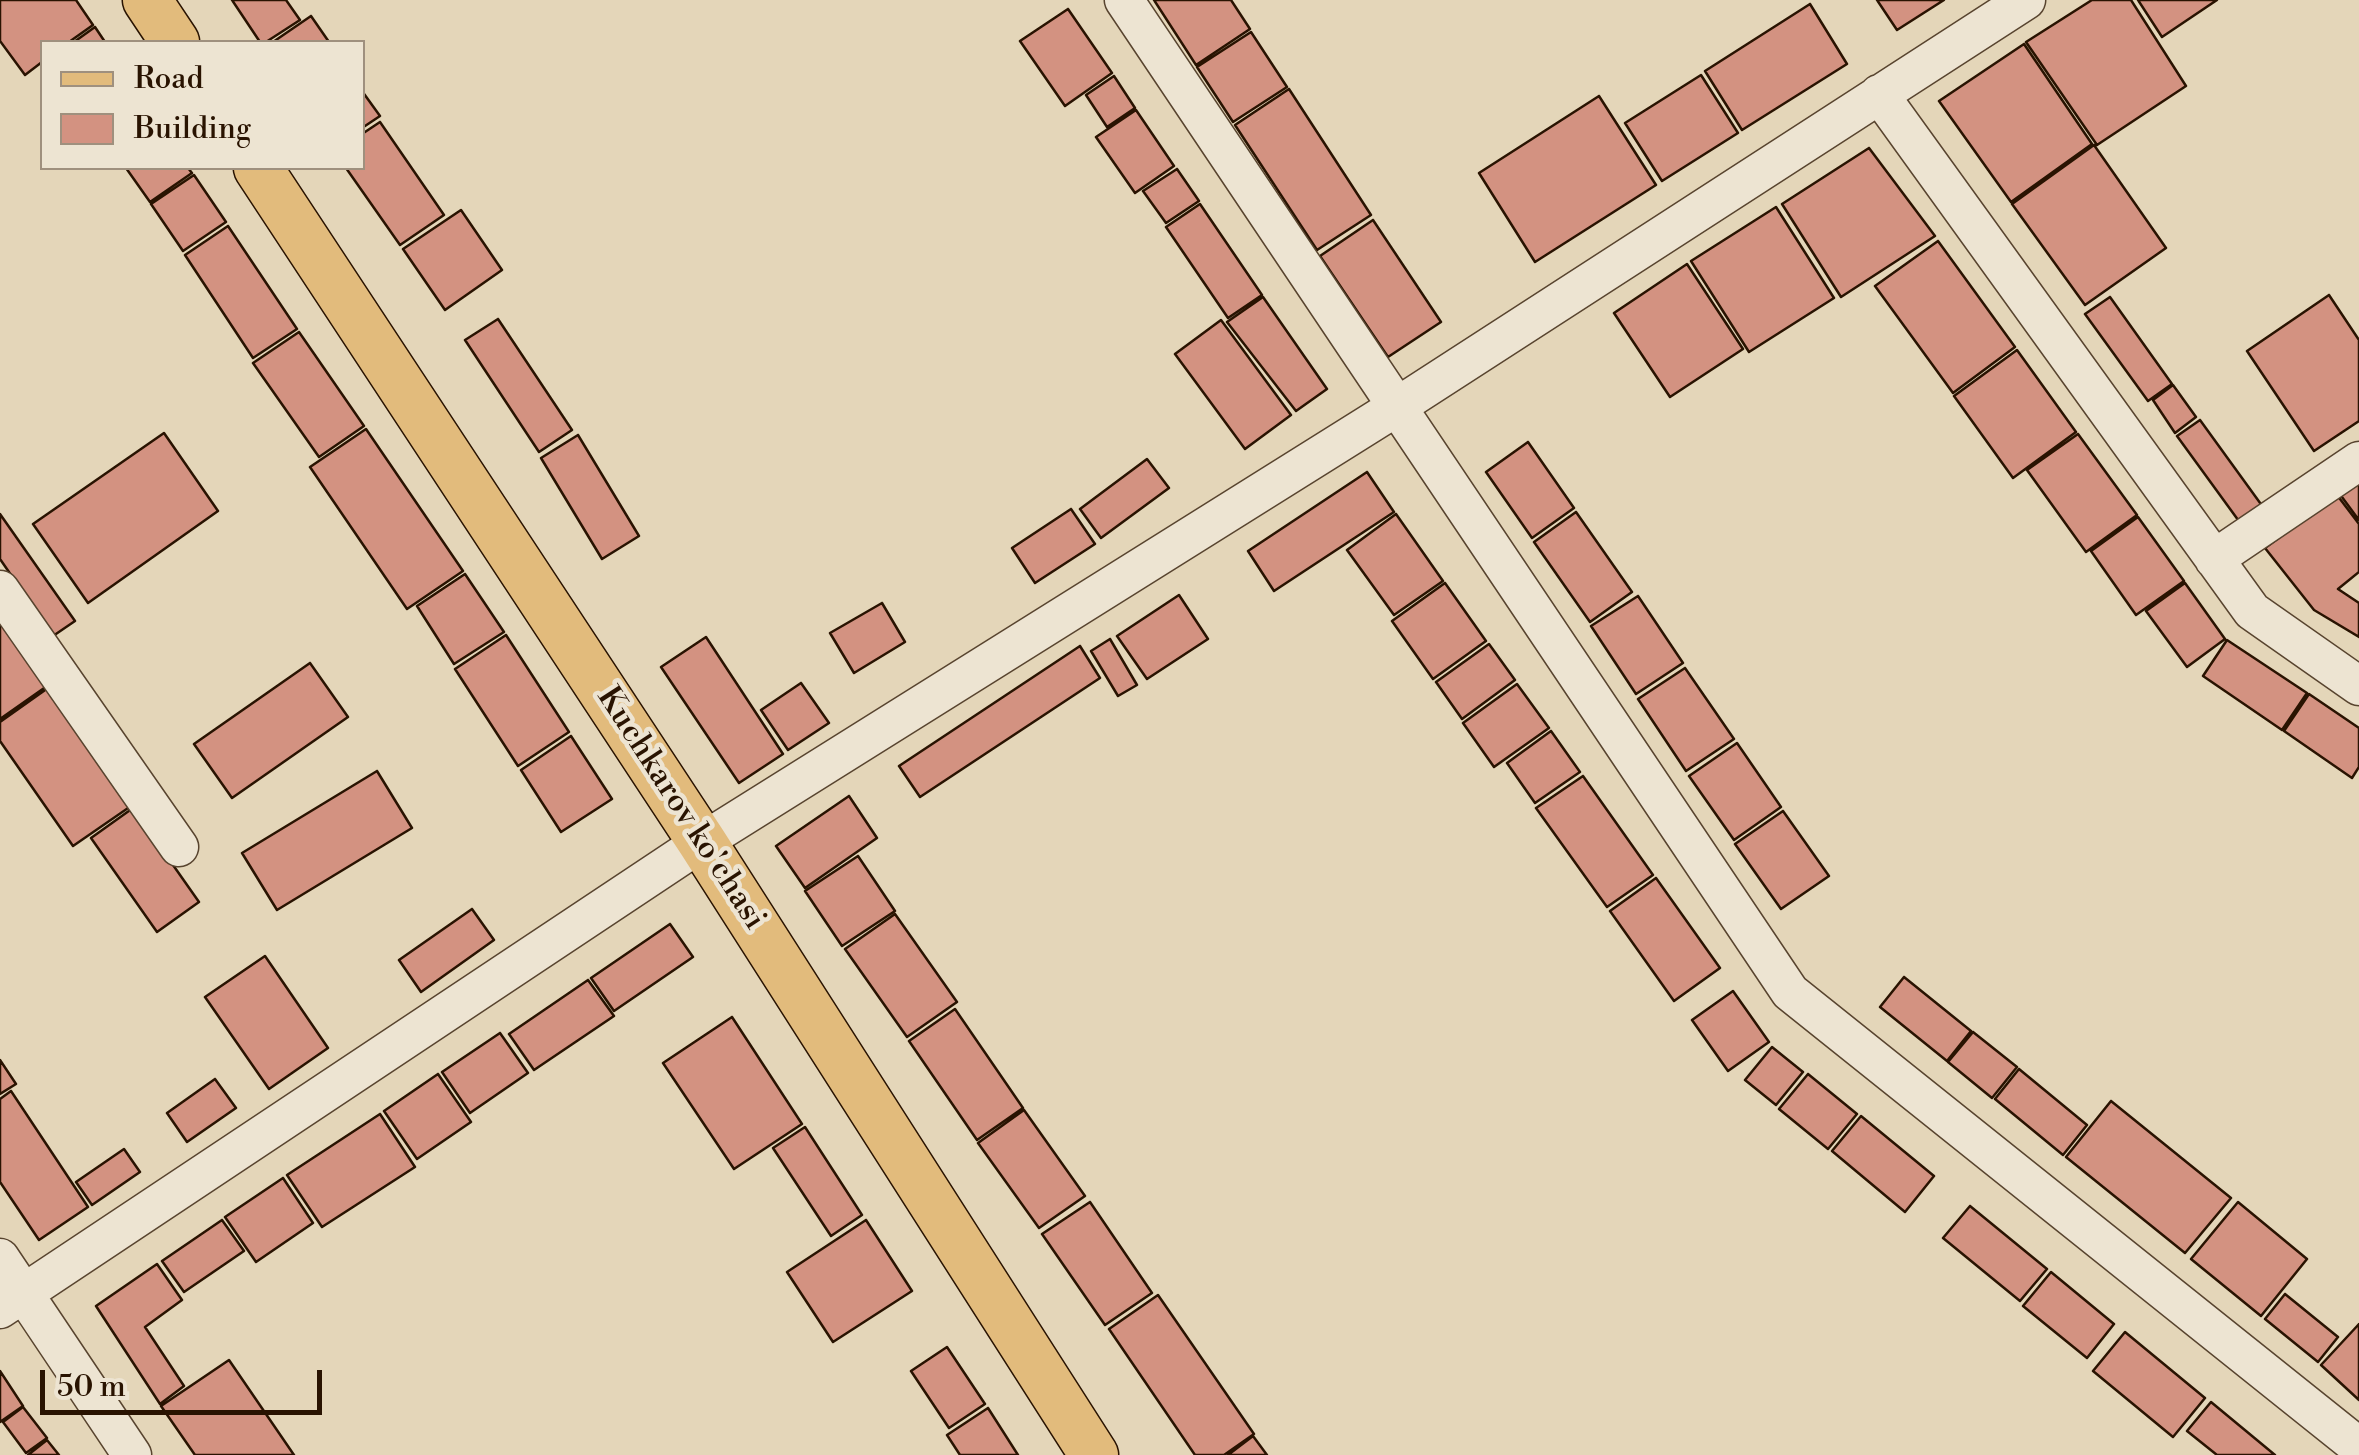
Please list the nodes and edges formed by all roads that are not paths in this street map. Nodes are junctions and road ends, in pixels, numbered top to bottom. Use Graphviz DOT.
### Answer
graph roads {
  1 [pos="147,0"];
  2 [pos="1124,0"];
  3 [pos="2026,0"];
  4 [pos="174,40"];
  5 [pos="1879,94"];
  6 [pos="259,170"];
  7 [pos="1395,408"];
  8 [pos="2359,461"];
  9 [pos="2214,559"];
  10 [pos="0,590"];
  11 [pos="2359,686"];
  12 [pos="702,842"];
  13 [pos="179,847"];
  14 [pos="0,1258"];
  15 [pos="11,1301"];
  16 [pos="2359,1447"];
  17 [pos="132,1455"];
  18 [pos="1094,1455"];
  1 -- 4 [label="main road"];
  2 -- 7 [label="street"];
  3 -- 5 [label="street"];
  5 -- 7 [label="street"];
  5 -- 9 [label="street"];
  6 -- 12 [label="main road, Kuchkarov ko'chasi"];
  7 -- 12 [label="street"];
  7 -- 16 [label="street"];
  8 -- 9 [label="street"];
  9 -- 11 [label="street"];
  10 -- 13 [label="street"];
  12 -- 15 [label="street"];
  12 -- 18 [label="main road, Kuchkarov ko'chasi"];
  14 -- 15 [label="street"];
  15 -- 17 [label="street"];
}
